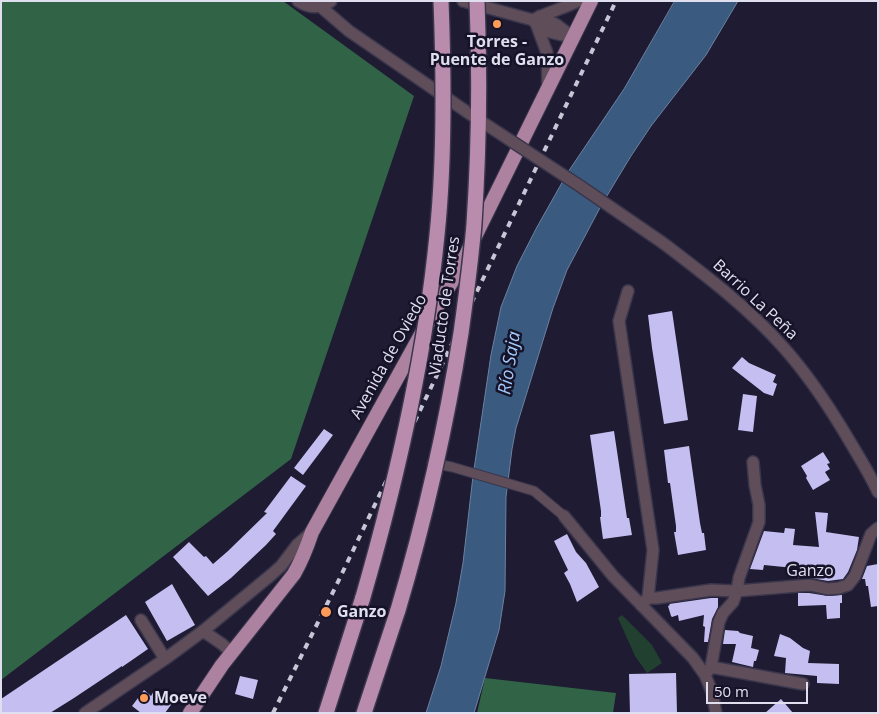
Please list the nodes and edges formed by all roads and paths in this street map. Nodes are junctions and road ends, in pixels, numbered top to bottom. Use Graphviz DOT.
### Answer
graph roads {
  1 [pos="298,1"];
  2 [pos="441,1"];
  3 [pos="463,1"];
  4 [pos="477,1"];
  5 [pos="578,1"];
  6 [pos="591,1"];
  7 [pos="326,4"];
  8 [pos="536,21"];
  9 [pos="574,37"];
  10 [pos="548,89"];
  11 [pos="628,291"];
  12 [pos="753,462"];
  13 [pos="430,463"];
  14 [pos="878,492"];
  15 [pos="564,516"];
  16 [pos="878,528"];
  17 [pos="312,532"];
  18 [pos="737,591"];
  19 [pos="362,601"];
  20 [pos="644,601"];
  21 [pos="398,610"];
  22 [pos="141,620"];
  23 [pos="203,631"];
  24 [pos="232,653"];
  25 [pos="165,659"];
  26 [pos="708,671"];
  27 [pos="803,684"];
  28 [pos="85,713"];
  29 [pos="190,713"];
  30 [pos="318,713"];
  31 [pos="326,713"];
  32 [pos="364,713"];
  33 [pos="372,713"];
  34 [pos="716,713"];
  1 -- 7 [label="street"];
  2 -- 19 [label="highway, Viaducto de Torres, bridge"];
  3 -- 8 [label="street"];
  4 -- 21 [label="highway, Viaducto de Torres, bridge"];
  5 -- 8 [label="street"];
  6 -- 9 [label="highway, Avenida de Oviedo"];
  7 -- 14 [label="street, Barrio La Peña, bridge"];
  8 -- 9 [label="street"];
  8 -- 10 [label="street"];
  9 -- 10 [label="highway, Avenida de Oviedo"];
  10 -- 17 [label="highway, Avenida de Oviedo"];
  11 -- 20 [label="street"];
  12 -- 18 [label="street"];
  13 -- 15 [label="street"];
  15 -- 20 [label="street"];
  16 -- 18 [label="street, Ganzo"];
  17 -- 23 [label="street"];
  17 -- 24 [label="highway, Avenida de Oviedo"];
  18 -- 20 [label="street, Ganzo"];
  18 -- 26 [label="street"];
  19 -- 30 [label="highway"];
  19 -- 31 [label="highway"];
  20 -- 26 [label="street"];
  21 -- 32 [label="highway"];
  21 -- 33 [label="highway"];
  22 -- 25 [label="street"];
  23 -- 24 [label="street"];
  23 -- 25 [label="street"];
  24 -- 29 [label="highway, Avenida de Oviedo"];
  25 -- 28 [label="street"];
  26 -- 27 [label="street"];
  26 -- 34 [label="street"];
}
